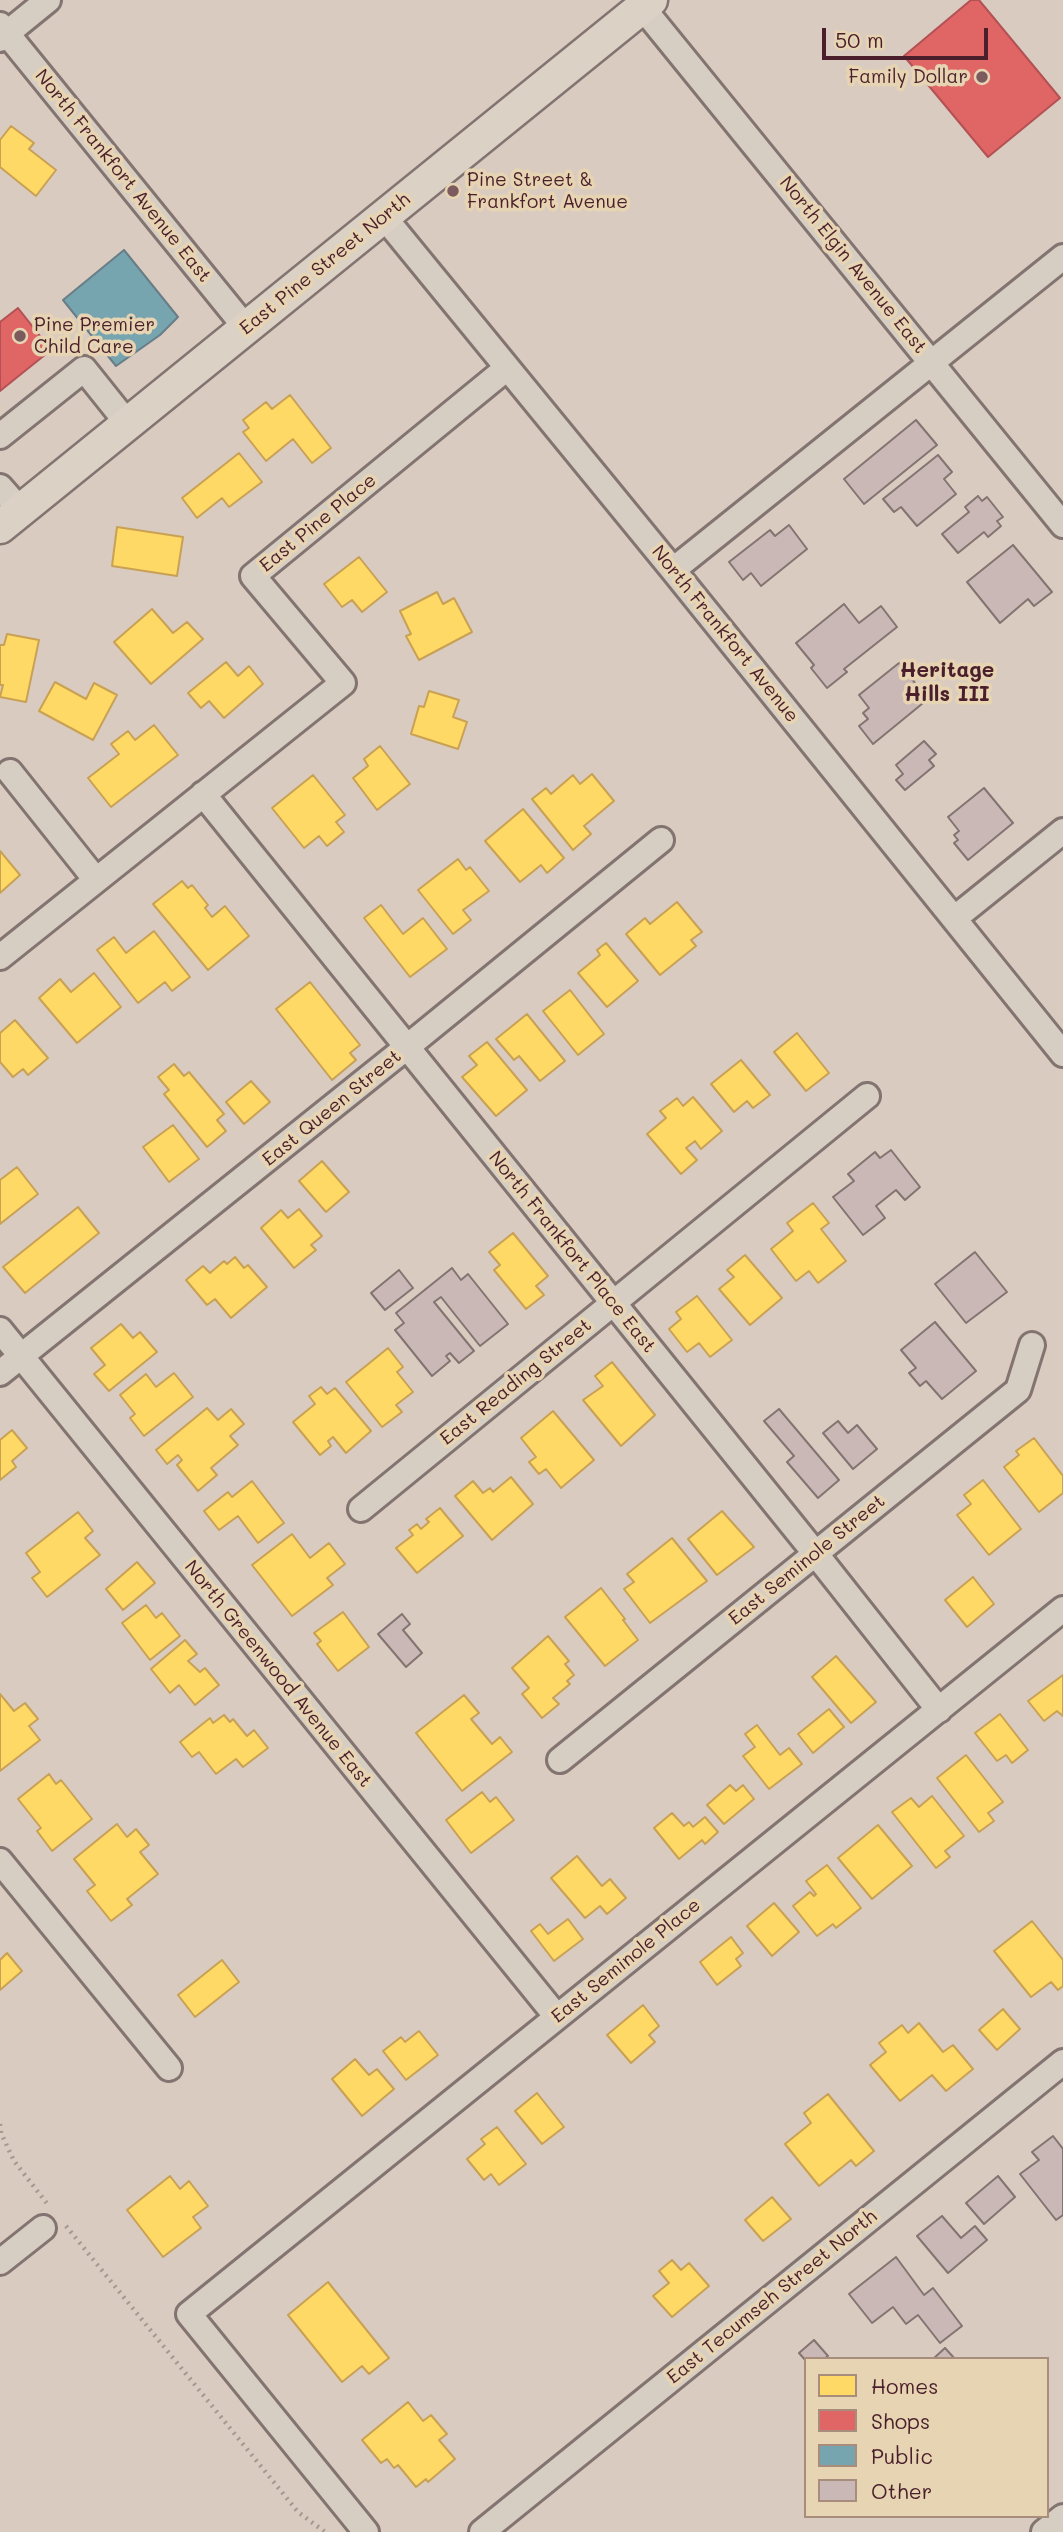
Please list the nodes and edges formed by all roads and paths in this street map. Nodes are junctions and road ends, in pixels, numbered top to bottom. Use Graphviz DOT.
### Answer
graph roads {
  1 [pos="48,0"];
  2 [pos="646,4"];
  3 [pos="2,32"];
  4 [pos="384,217"];
  5 [pos="1063,257"];
  6 [pos="246,328"];
  7 [pos="932,361"];
  8 [pos="507,368"];
  9 [pos="128,424"];
  10 [pos="0,436"];
  11 [pos="0,487"];
  12 [pos="10,519"];
  13 [pos="1063,525"];
  14 [pos="673,570"];
  15 [pos="10,772"];
  16 [pos="202,794"];
  17 [pos="1063,831"];
  18 [pos="661,840"];
  19 [pos="96,880"];
  20 [pos="955,918"];
  21 [pos="0,957"];
  22 [pos="407,1047"];
  23 [pos="1063,1054"];
  24 [pos="867,1096"];
  25 [pos="613,1304"];
  26 [pos="0,1330"];
  27 [pos="1032,1345"];
  28 [pos="21,1356"];
  29 [pos="0,1373"];
  30 [pos="361,1509"];
  31 [pos="815,1553"];
  32 [pos="1063,1609"];
  33 [pos="939,1710"];
  34 [pos="560,1760"];
  35 [pos="0,1861"];
  36 [pos="556,2017"];
  37 [pos="1063,2062"];
  38 [pos="169,2068"];
  39 [pos="0,2124"];
  40 [pos="53,2220"];
  41 [pos="0,2262"];
  42 [pos="1063,2517"];
  43 [pos="325,2532"];
  44 [pos="366,2532"];
  45 [pos="481,2532"];
  46 [pos="1044,2532"];
  1 -- 3 [label="street"];
  2 -- 4 [label="main road, East Pine Street North"];
  2 -- 7 [label="street, North Elgin Avenue East"];
  3 -- 6 [label="street, North Frankfort Avenue East"];
  4 -- 6 [label="main road, East Pine Street North"];
  4 -- 8 [label="street, North Frankfort Avenue"];
  5 -- 7 [label="street"];
  6 -- 9 [label="main road, East Pine Street North"];
  7 -- 13 [label="street, North Elgin Avenue East"];
  7 -- 14 [label="street"];
  8 -- 14 [label="street, North Frankfort Avenue"];
  8 -- 16 [label="street, East Pine Place"];
  9 -- 10 [label="street"];
  9 -- 12 [label="main road, East Pine Street North"];
  11 -- 12 [label="street"];
  14 -- 20 [label="street, North Frankfort Avenue"];
  15 -- 19 [label="street"];
  16 -- 19 [label="street, East Pine Place"];
  16 -- 22 [label="street, North Frankfort Place East"];
  17 -- 20 [label="street"];
  18 -- 22 [label="street, East Queen Street"];
  19 -- 21 [label="street, East Pine Place"];
  20 -- 23 [label="street, North Frankfort Avenue"];
  22 -- 25 [label="street, North Frankfort Place East"];
  22 -- 28 [label="street, East Queen Street"];
  24 -- 25 [label="street, East Reading Street"];
  25 -- 30 [label="street, East Reading Street"];
  25 -- 31 [label="street, North Frankfort Place East"];
  26 -- 28 [label="street, North Greenwood Avenue East"];
  27 -- 31 [label="street, East Seminole Street"];
  28 -- 29 [label="street, East Queen Street"];
  28 -- 36 [label="street, North Greenwood Avenue East"];
  31 -- 33 [label="street, North Frankfort Place East"];
  31 -- 34 [label="street, East Seminole Street"];
  32 -- 33 [label="street, East Seminole Place"];
  33 -- 36 [label="street, East Seminole Place"];
  35 -- 38 [label="street"];
  36 -- 44 [label="street, East Seminole Place"];
  37 -- 45 [label="street, East Tecumseh Street North"];
  39 -- 40 [label="path"];
  40 -- 41 [label="street"];
  40 -- 43 [label="path"];
  42 -- 46 [label="street"];
}
